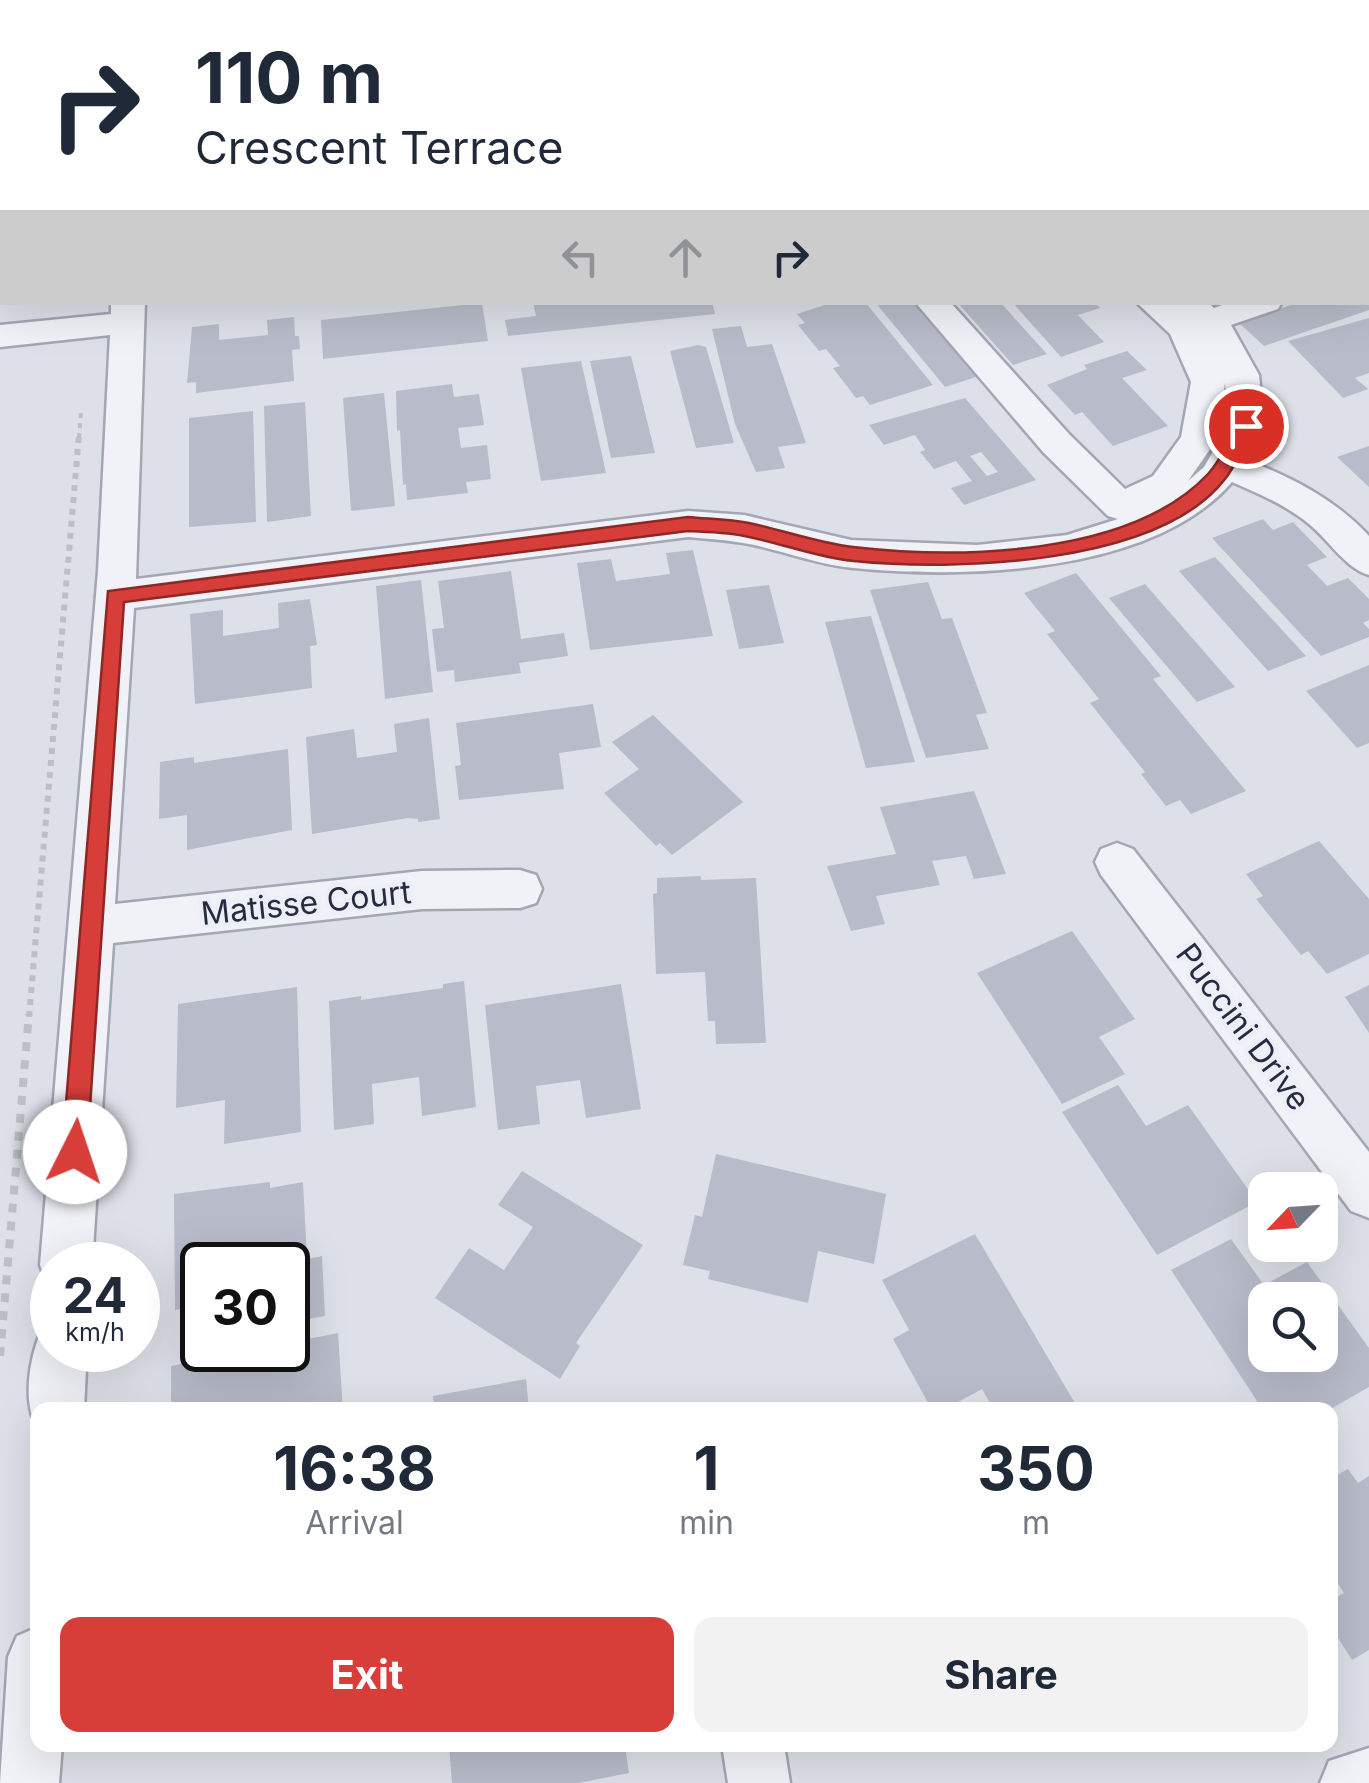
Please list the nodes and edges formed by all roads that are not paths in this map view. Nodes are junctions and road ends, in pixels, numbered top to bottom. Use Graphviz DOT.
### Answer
graph roads {
  1 [pos="934,305"];
  2 [pos="1160,305"];
  3 [pos="1252,305"];
  4 [pos="127,312"];
  5 [pos="1194,318"];
  6 [pos="0,336"];
  7 [pos="1224,465"];
  8 [pos="1121,507"];
  9 [pos="1369,562"];
  10 [pos="116,584"];
  11 [pos="1117,862"];
  12 [pos="520,888"];
  13 [pos="92,926"];
  14 [pos="1369,1193"];
  15 [pos="68,1242"];
  16 [pos="59,1372"];
  17 [pos="57,1402"];
  18 [pos="30,1752"];
  19 [pos="754,1752"];
  20 [pos="1369,1779"];
  21 [pos="28,1783"];
  22 [pos="759,1783"];
  23 [pos="1352,1783"];
  1 -- 8 [label="street"];
  2 -- 5 [label="street"];
  3 -- 5 [label="street"];
  4 -- 6 [label="street"];
  4 -- 10 [label="street"];
  5 -- 7 [label="street"];
  5 -- 8 [label="street"];
  7 -- 9 [label="street"];
  7 -- 10 [label="street"];
  8 -- 10 [label="street"];
  10 -- 13 [label="street"];
  11 -- 14 [label="street, Puccini Drive"];
  12 -- 13 [label="street, Matisse Court"];
  13 -- 15 [label="street"];
  16 -- 17 [label="street"];
  18 -- 21 [label="street"];
  19 -- 22 [label="street"];
  20 -- 23 [label="street"];
}
